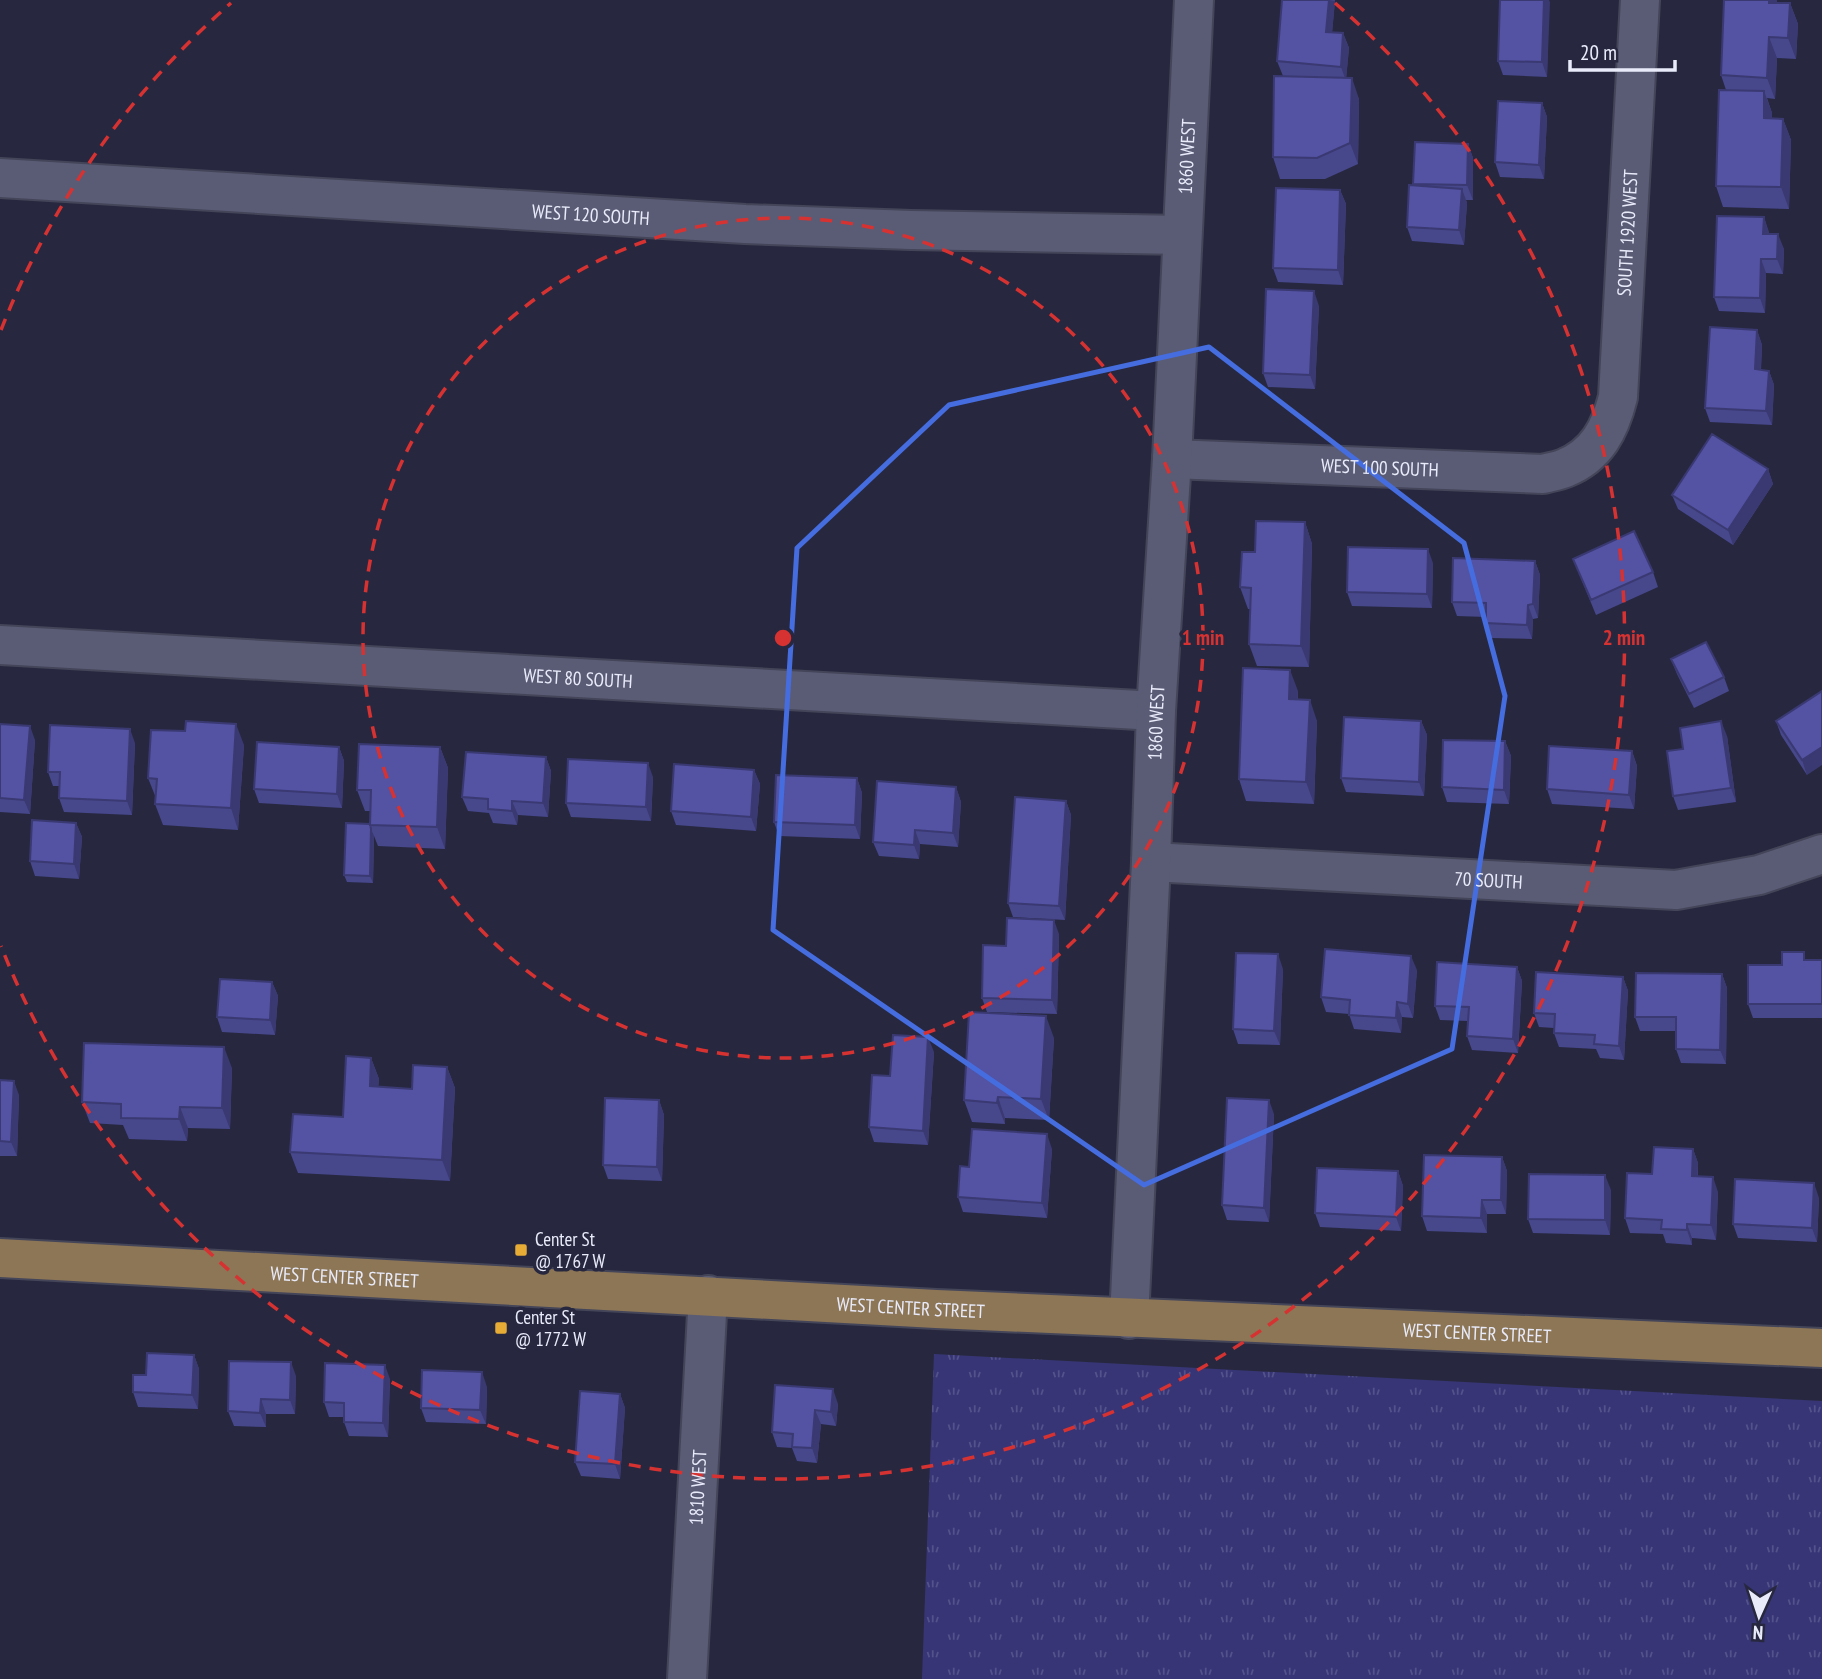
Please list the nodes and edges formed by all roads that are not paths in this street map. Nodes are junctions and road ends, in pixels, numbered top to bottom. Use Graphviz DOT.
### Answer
graph roads {
  1 [pos="1194,0"];
  2 [pos="1640,0"];
  3 [pos="0,178"];
  4 [pos="1182,235"];
  5 [pos="1586,456"];
  6 [pos="1172,459"];
  7 [pos="0,645"];
  8 [pos="1156,711"];
  9 [pos="1822,854"];
  10 [pos="1151,862"];
  11 [pos="0,1258"];
  12 [pos="708,1295"];
  13 [pos="1129,1318"];
  14 [pos="1822,1348"];
  15 [pos="687,1679"];
  1 -- 4 [label="street, 1860 WEST"];
  2 -- 5 [label="street, SOUTH 1920 WEST"];
  3 -- 4 [label="street, WEST 120 SOUTH"];
  4 -- 6 [label="street, 1860 WEST"];
  5 -- 6 [label="street, WEST 100 SOUTH"];
  6 -- 8 [label="street, 1860 WEST"];
  7 -- 8 [label="street, WEST 80 SOUTH"];
  8 -- 10 [label="street, 1860 WEST"];
  9 -- 10 [label="street, 70 SOUTH"];
  10 -- 13 [label="street, 1860 WEST"];
  11 -- 12 [label="main road, WEST CENTER STREET"];
  12 -- 13 [label="main road, WEST CENTER STREET"];
  12 -- 15 [label="street, 1810 WEST"];
  13 -- 14 [label="main road, WEST CENTER STREET"];
}
